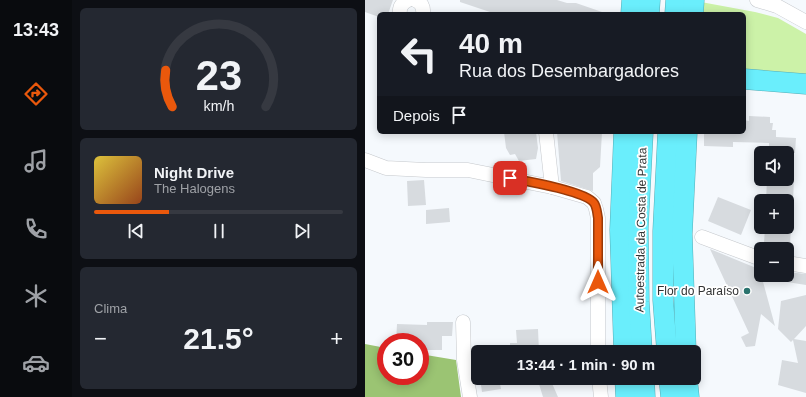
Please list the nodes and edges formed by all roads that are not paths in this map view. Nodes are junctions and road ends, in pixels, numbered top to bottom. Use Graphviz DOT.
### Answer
graph roads {
  1 [pos="408,0"];
  2 [pos="415,0"];
  3 [pos="632,0"];
  4 [pos="650,0"];
  5 [pos="676,0"];
  6 [pos="694,0"];
  7 [pos="757,0"];
  8 [pos="400,12"];
  9 [pos="423,12"];
  10 [pos="631,12"];
  11 [pos="649,12"];
  12 [pos="675,12"];
  13 [pos="693,12"];
  14 [pos="806,22"];
  15 [pos="746,79"];
  16 [pos="806,84"];
  17 [pos="746,87"];
  18 [pos="806,91"];
  19 [pos="546,134"];
  20 [pos="624,134"];
  21 [pos="643,134"];
  22 [pos="668,134"];
  23 [pos="687,134"];
  24 [pos="365,160"];
  25 [pos="552,186"];
  26 [pos="702,237"];
  27 [pos="754,256"];
  28 [pos="794,264"];
  29 [pos="806,266"];
  30 [pos="463,322"];
  31 [pos="598,345"];
  32 [pos="624,345"];
  33 [pos="642,345"];
  34 [pos="666,345"];
  35 [pos="686,345"];
  36 [pos="600,385"];
  37 [pos="625,385"];
  38 [pos="644,385"];
  39 [pos="670,385"];
  40 [pos="688,385"];
  41 [pos="470,397"];
  42 [pos="601,397"];
  43 [pos="626,397"];
  44 [pos="645,397"];
  45 [pos="671,397"];
  46 [pos="689,397"];
  1 -- 8 [label="street"];
  2 -- 9 [label="street"];
  3 -- 10 [label="highway"];
  4 -- 11 [label="highway"];
  5 -- 12 [label="highway"];
  6 -- 13 [label="highway"];
  7 -- 14 [label="street"];
  15 -- 16 [label="highway"];
  17 -- 18 [label="highway"];
  19 -- 25 [label="street"];
  20 -- 32 [label="highway"];
  21 -- 33 [label="highway, Autoestrada da Costa de Prata"];
  22 -- 34 [label="highway, Autoestrada da Costa de Prata"];
  23 -- 35 [label="highway"];
  24 -- 25 [label="street"];
  25 -- 31 [label="street"];
  26 -- 27 [label="street"];
  28 -- 29 [label="street"];
  30 -- 41 [label="street"];
  36 -- 42 [label="street"];
  37 -- 43 [label="highway"];
  38 -- 44 [label="highway"];
  39 -- 45 [label="highway"];
  40 -- 46 [label="highway"];
}
